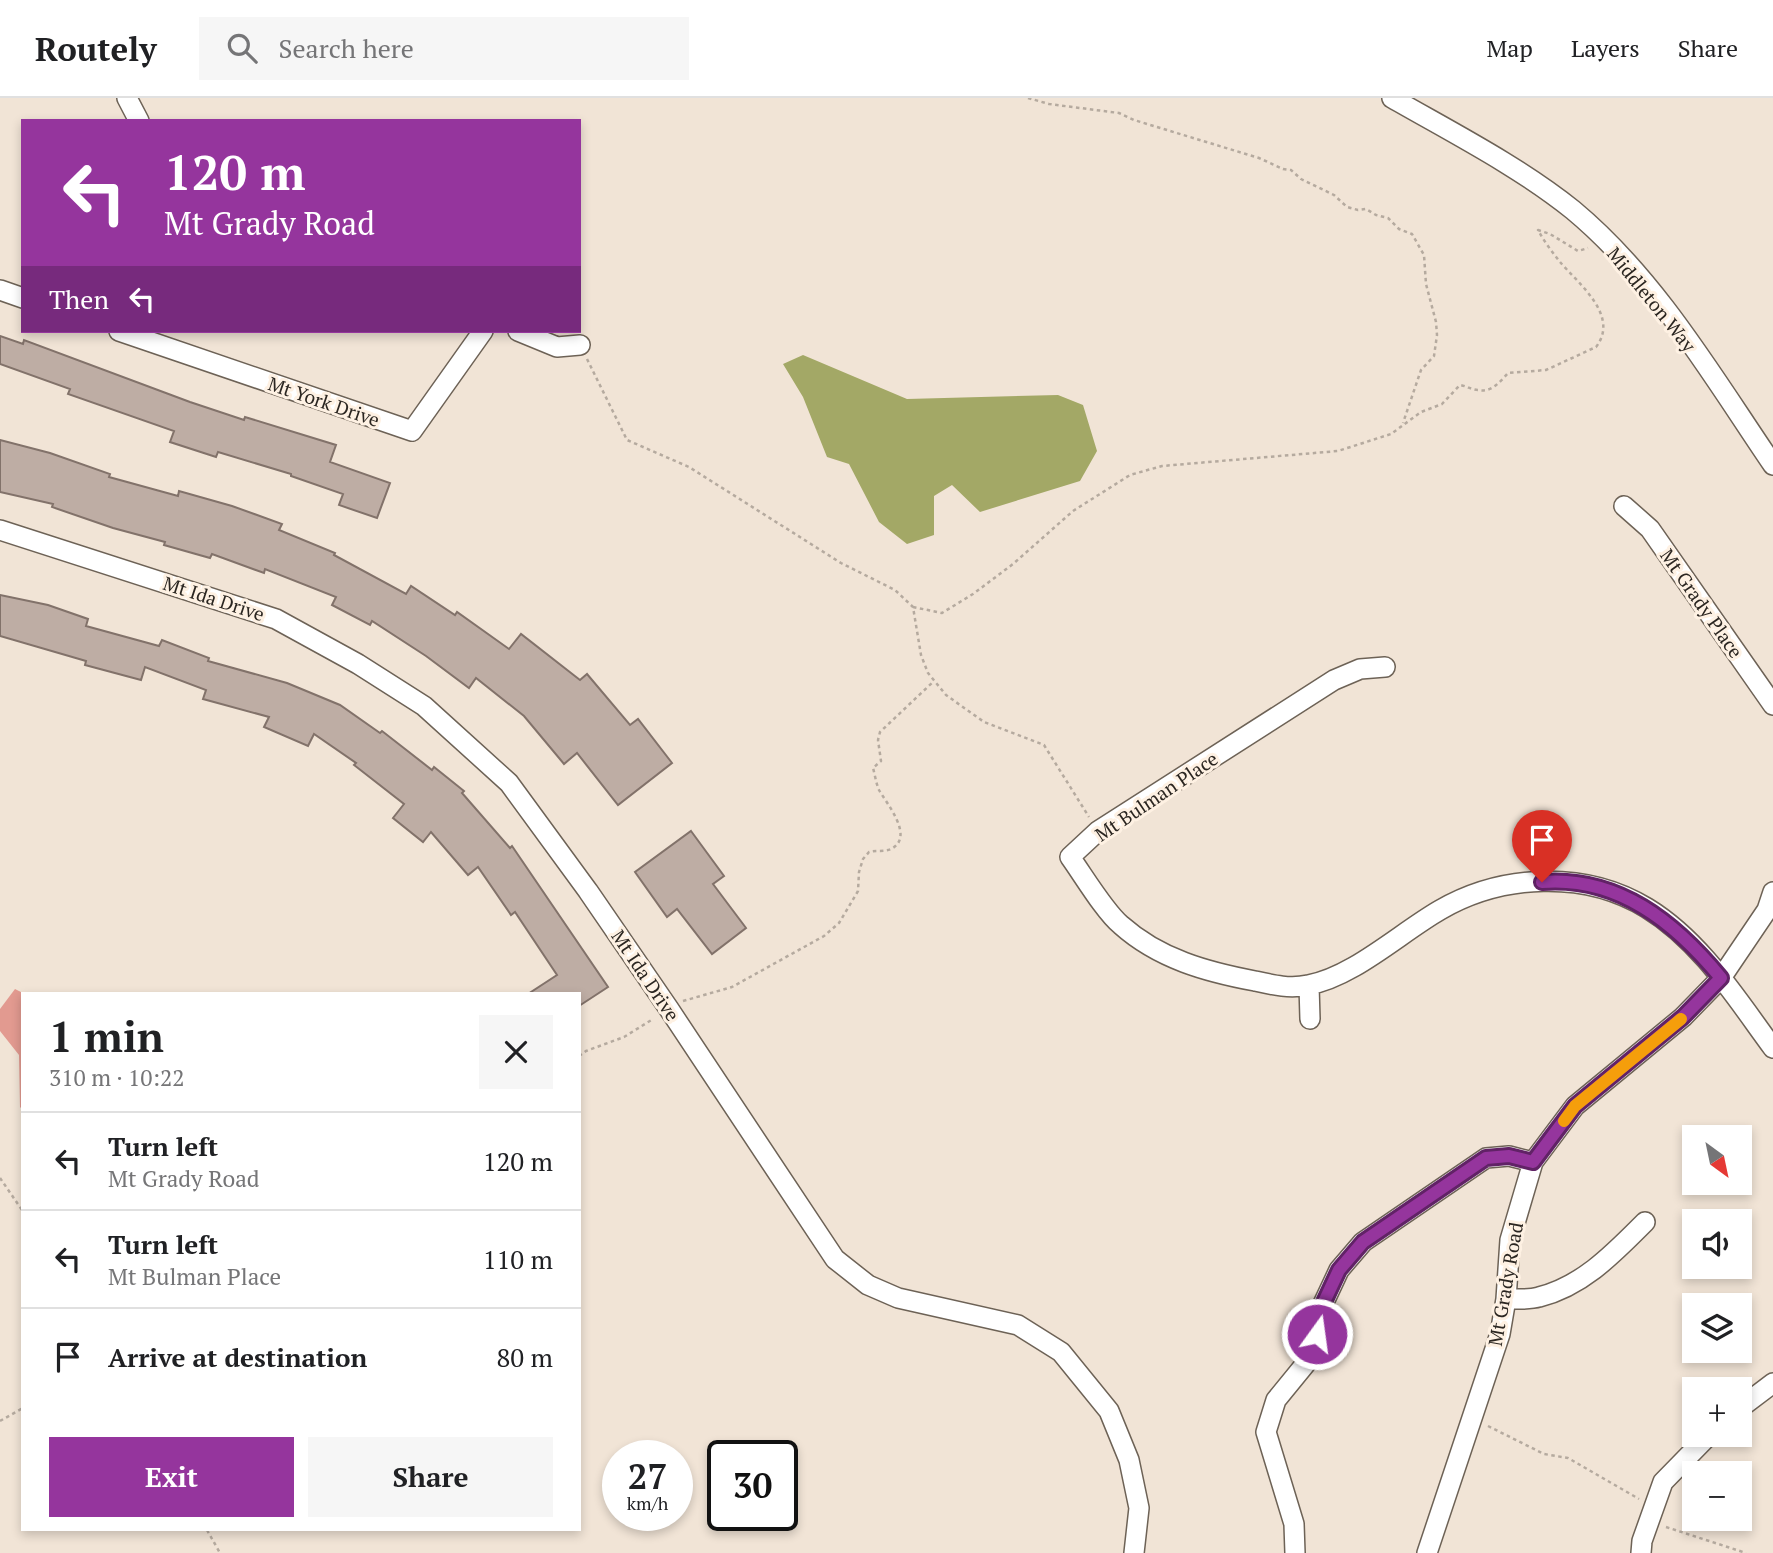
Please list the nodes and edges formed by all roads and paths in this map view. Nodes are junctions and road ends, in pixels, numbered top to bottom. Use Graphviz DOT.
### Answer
graph roads {
  1 [pos="127,98"];
  2 [pos="1028,98"];
  3 [pos="1392,98"];
  4 [pos="138,119"];
  5 [pos="1605,240"];
  6 [pos="0,290"];
  7 [pos="21,297"];
  8 [pos="125,333"];
  9 [pos="482,333"];
  10 [pos="523,333"];
  11 [pos="580,345"];
  12 [pos="1402,426"];
  13 [pos="1773,466"];
  14 [pos="1624,506"];
  15 [pos="0,530"];
  16 [pos="913,607"];
  17 [pos="1385,667"];
  18 [pos="934,681"];
  19 [pos="1773,705"];
  20 [pos="1098,831"];
  21 [pos="1773,892"];
  22 [pos="1721,978"];
  23 [pos="1308,985"];
  24 [pos="680,1002"];
  25 [pos="662,1013"];
  26 [pos="1310,1018"];
  27 [pos="1773,1048"];
  28 [pos="581,1055"];
  29 [pos="1533,1162"];
  30 [pos="0,1178"];
  31 [pos="21,1209"];
  32 [pos="1646,1222"];
  33 [pos="1506,1299"];
  34 [pos="1773,1383"];
  35 [pos="1752,1400"];
  36 [pos="21,1409"];
  37 [pos="1472,1418"];
  38 [pos="0,1422"];
  39 [pos="1697,1447"];
  40 [pos="1652,1514"];
  41 [pos="208,1531"];
  42 [pos="220,1553"];
  43 [pos="1134,1553"];
  44 [pos="1295,1553"];
  45 [pos="1427,1553"];
  46 [pos="1641,1553"];
  47 [pos="1746,1553"];
  1 -- 4 [label="street"];
  2 -- 12 [label="path"];
  3 -- 5 [label="street, Middleton Way"];
  5 -- 12 [label="path"];
  5 -- 13 [label="street, Middleton Way"];
  6 -- 7 [label="street"];
  8 -- 9 [label="street, Mt York Drive"];
  10 -- 11 [label="street"];
  11 -- 16 [label="path"];
  12 -- 16 [label="path"];
  14 -- 19 [label="street, Mt Grady Place"];
  15 -- 43 [label="street, Mt Ida Drive"];
  16 -- 18 [label="path"];
  17 -- 20 [label="street, Mt Bulman Place"];
  18 -- 20 [label="path"];
  18 -- 24 [label="path"];
  20 -- 23 [label="street, Mt Bulman Place"];
  21 -- 22 [label="street, Mt Grady Road"];
  22 -- 23 [label="street, Mt Bulman Place"];
  22 -- 27 [label="street, Mt Bulman Place"];
  22 -- 29 [label="street, Mt Grady Road"];
  23 -- 26 [label="street"];
  25 -- 28 [label="path"];
  29 -- 33 [label="street, Mt Grady Road"];
  29 -- 44 [label="street"];
  30 -- 31 [label="path"];
  32 -- 33 [label="street"];
  33 -- 37 [label="street, Mt Grady Road"];
  34 -- 35 [label="street"];
  36 -- 38 [label="path"];
  37 -- 40 [label="path"];
  37 -- 45 [label="street, Mt Grady Road"];
  39 -- 40 [label="street"];
  40 -- 46 [label="street"];
  40 -- 47 [label="path"];
  41 -- 42 [label="path"];
}
